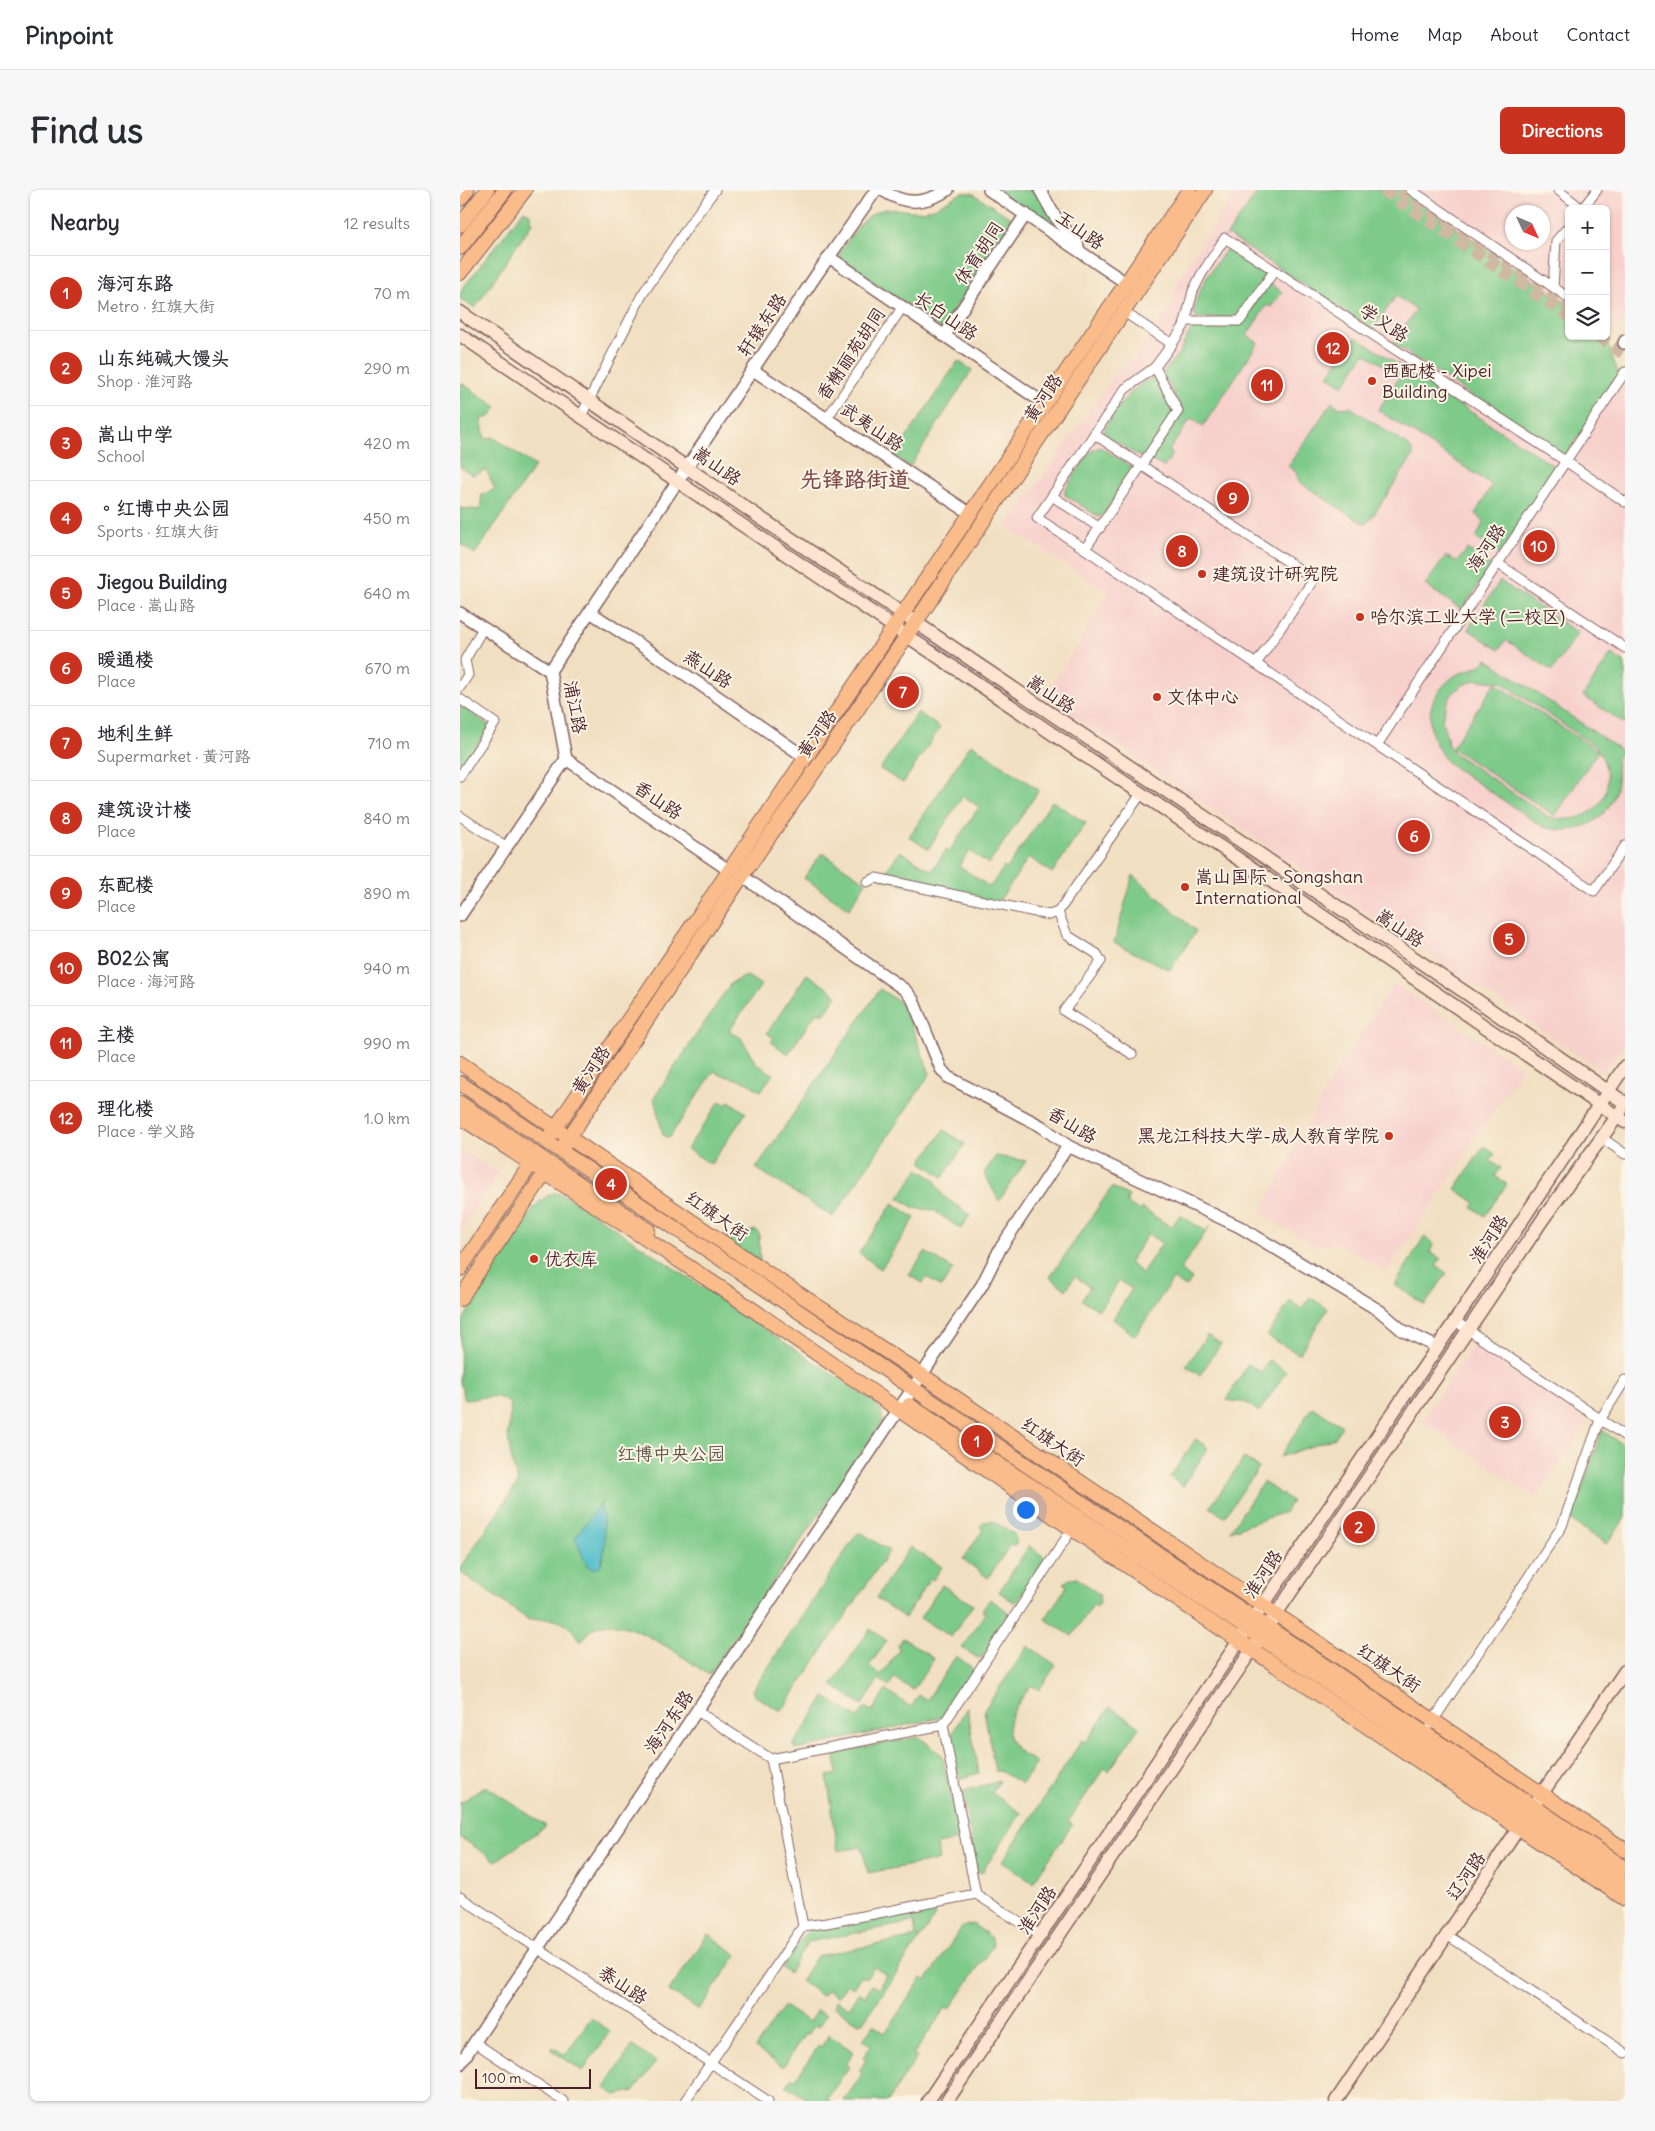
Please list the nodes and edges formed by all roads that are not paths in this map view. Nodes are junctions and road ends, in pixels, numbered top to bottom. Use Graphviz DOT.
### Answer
graph roads {
  1 [pos="467,190"];
  2 [pos="487,190"];
  3 [pos="505,190"];
  4 [pos="525,190"];
  5 [pos="715,190"];
  6 [pos="876,190"];
  7 [pos="882,190"];
  8 [pos="948,190"];
  9 [pos="990,190"];
  10 [pos="1040,190"];
  11 [pos="1188,190"];
  12 [pos="1204,190"];
  13 [pos="1412,190"];
  14 [pos="1558,190"];
  15 [pos="1598,190"];
  16 [pos="460,199"];
  17 [pos="1577,205"];
  18 [pos="1585,205"];
  19 [pos="1026,214"];
  20 [pos="460,225"];
  21 [pos="1565,231"];
  22 [pos="460,248"];
  23 [pos="1087,256"];
  24 [pos="829,257"];
  25 [pos="1274,271"];
  26 [pos="460,273"];
  27 [pos="1126,283"];
  28 [pos="1553,287"];
  29 [pos="1565,295"];
  30 [pos="902,308"];
  31 [pos="460,312"];
  32 [pos="1124,312"];
  33 [pos="1186,321"];
  34 [pos="460,335"];
  35 [pos="944,336"];
  36 [pos="1172,344"];
  37 [pos="1154,367"];
  38 [pos="753,370"];
  39 [pos="1625,372"];
  40 [pos="590,400"];
  41 [pos="1045,404"];
  42 [pos="581,416"];
  43 [pos="827,418"];
  44 [pos="1094,434"];
  45 [pos="1567,462"];
  46 [pos="1142,466"];
  47 [pos="687,468"];
  48 [pos="678,482"];
  49 [pos="1052,496"];
  50 [pos="1625,502"];
  51 [pos="971,514"];
  52 [pos="1100,528"];
  53 [pos="1085,549"];
  54 [pos="1496,563"];
  55 [pos="590,612"];
  56 [pos="460,613"];
  57 [pos="903,615"];
  58 [pos="915,623"];
  59 [pos="483,628"];
  60 [pos="894,628"];
  61 [pos="906,636"];
  62 [pos="1625,648"];
  63 [pos="463,660"];
  64 [pos="1256,664"];
  65 [pos="550,671"];
  66 [pos="460,688"];
  67 [pos="460,699"];
  68 [pos="1377,745"];
  69 [pos="806,758"];
  70 [pos="566,759"];
  71 [pos="460,776"];
  72 [pos="1141,794"];
  73 [pos="460,816"];
  74 [pos="1625,846"];
  75 [pos="507,847"];
  76 [pos="736,874"];
  77 [pos="867,882"];
  78 [pos="1058,912"];
  79 [pos="460,916"];
  80 [pos="1132,1054"];
  81 [pos="460,1063"];
  82 [pos="1625,1066"];
  83 [pos="460,1083"];
  84 [pos="1608,1091"];
  85 [pos="460,1103"];
  86 [pos="1625,1103"];
  87 [pos="1599,1104"];
  88 [pos="460,1117"];
  89 [pos="1621,1120"];
  90 [pos="555,1129"];
  91 [pos="569,1138"];
  92 [pos="1602,1138"];
  93 [pos="546,1142"];
  94 [pos="1068,1146"];
  95 [pos="560,1151"];
  96 [pos="1625,1154"];
  97 [pos="534,1160"];
  98 [pos="548,1169"];
  99 [pos="460,1269"];
  100 [pos="460,1299"];
  101 [pos="1455,1321"];
  102 [pos="1468,1330"];
  103 [pos="1437,1347"];
  104 [pos="921,1374"];
  105 [pos="1625,1380"];
  106 [pos="911,1389"];
  107 [pos="901,1405"];
  108 [pos="1600,1420"];
  109 [pos="1625,1436"];
  110 [pos="1076,1523"];
  111 [pos="1262,1606"];
  112 [pos="1277,1616"];
  113 [pos="1251,1624"];
  114 [pos="1265,1633"];
  115 [pos="1239,1641"];
  116 [pos="1253,1650"];
  117 [pos="1625,1671"];
  118 [pos="1625,1681"];
  119 [pos="697,1711"];
  120 [pos="1434,1720"];
  121 [pos="943,1726"];
  122 [pos="1425,1732"];
  123 [pos="771,1759"];
  124 [pos="1545,1795"];
  125 [pos="1529,1819"];
  126 [pos="1625,1850"];
  127 [pos="1625,1868"];
  128 [pos="1625,1884"];
  129 [pos="976,1894"];
  130 [pos="460,1897"];
  131 [pos="1625,1899"];
  132 [pos="803,1926"];
  133 [pos="1041,1936"];
  134 [pos="1453,1939"];
  135 [pos="537,1949"];
  136 [pos="474,2042"];
  137 [pos="1625,2053"];
  138 [pos="711,2062"];
  139 [pos="460,2064"];
  140 [pos="563,2101"];
  141 [pos="685,2101"];
  142 [pos="768,2101"];
  143 [pos="928,2101"];
  144 [pos="947,2101"];
  145 [pos="1336,2101"];
  146 [pos="1343,2101"];
  1 -- 16 [label="main road"];
  2 -- 20 [label="main road"];
  3 -- 22 [label="main road"];
  4 -- 26 [label="main road"];
  5 -- 40 [label="street"];
  6 -- 24 [label="street, 轩辕东路"];
  7 -- 8 [label="street"];
  9 -- 19 [label="street, 玉山路"];
  10 -- 23 [label="street"];
  11 -- 27 [label="main road, 黄河路"];
  12 -- 32 [label="main road, 黄河路"];
  13 -- 28 [label="street"];
  14 -- 17 [label="street"];
  15 -- 18 [label="street"];
  19 -- 23 [label="street, 玉山路"];
  19 -- 35 [label="street, 体育胡同"];
  21 -- 28 [label="street"];
  23 -- 27 [label="street, 玉山路"];
  24 -- 30 [label="street, 长白山路"];
  24 -- 38 [label="street, 轩辕东路"];
  25 -- 33 [label="street"];
  25 -- 33 [label="street, 学义路"];
  25 -- 45 [label="street, 学义路"];
  27 -- 41 [label="main road, 黄河路"];
  28 -- 29 [label="street"];
  30 -- 35 [label="street, 长白山路"];
  30 -- 43 [label="street, 香榭丽苑胡同"];
  31 -- 40 [label="main road, 嵩山路"];
  32 -- 36 [label="street"];
  32 -- 58 [label="main road, 黄河路"];
  33 -- 36 [label="street"];
  34 -- 42 [label="main road, 嵩山路"];
  35 -- 41 [label="street, 长白山路"];
  36 -- 37 [label="street"];
  37 -- 44 [label="street"];
  37 -- 46 [label="street"];
  38 -- 43 [label="street, 武夷山路"];
  38 -- 47 [label="street, 轩辕东路"];
  39 -- 45 [label="street, 海河路"];
  40 -- 42 [label="street"];
  40 -- 47 [label="main road, 嵩山路"];
  41 -- 51 [label="main road, 黄河路"];
  42 -- 48 [label="main road, 嵩山路"];
  43 -- 51 [label="street, 武夷山路"];
  44 -- 46 [label="street"];
  44 -- 49 [label="street"];
  45 -- 50 [label="street, 学义路"];
  45 -- 54 [label="street, 海河路"];
  46 -- 52 [label="street"];
  46 -- 64 [label="street"];
  47 -- 48 [label="street, 轩辕东路"];
  47 -- 57 [label="main road, 嵩山路"];
  48 -- 55 [label="street, 浦江路"];
  48 -- 60 [label="main road, 嵩山路"];
  49 -- 52 [label="street"];
  49 -- 53 [label="street"];
  51 -- 57 [label="main road, 黄河路"];
  52 -- 53 [label="street"];
  53 -- 64 [label="street"];
  54 -- 62 [label="street"];
  54 -- 68 [label="street, 海河路"];
  55 -- 65 [label="street, 浦江路"];
  55 -- 69 [label="street, 燕山路"];
  56 -- 59 [label="street"];
  57 -- 58 [label="main road, 嵩山路"];
  57 -- 60 [label="main road, 黄河路"];
  58 -- 61 [label="main road, 黄河路"];
  58 -- 84 [label="main road, 嵩山路"];
  59 -- 63 [label="street"];
  59 -- 65 [label="street"];
  60 -- 61 [label="main road, 嵩山路"];
  60 -- 69 [label="main road, 黄河路"];
  61 -- 72 [label="main road, 嵩山路"];
  61 -- 76 [label="main road, 黄河路"];
  63 -- 66 [label="street"];
  64 -- 68 [label="street"];
  65 -- 70 [label="street, 浦江路"];
  67 -- 71 [label="street"];
  68 -- 74 [label="street"];
  69 -- 76 [label="main road, 黄河路"];
  70 -- 75 [label="street, 浦江路"];
  70 -- 76 [label="street, 香山路"];
  72 -- 78 [label="street"];
  72 -- 87 [label="main road, 嵩山路"];
  73 -- 75 [label="street"];
  75 -- 79 [label="street, 浦江路"];
  76 -- 90 [label="main road, 黄河路"];
  76 -- 91 [label="main road, 黄河路"];
  76 -- 94 [label="street, 香山路"];
  77 -- 78 [label="street"];
  78 -- 80 [label="street"];
  81 -- 90 [label="main road, 红旗大街"];
  82 -- 84 [label="main road, 淮河路"];
  83 -- 93 [label="main road, 红旗大街"];
  84 -- 86 [label="main road, 嵩山路"];
  84 -- 87 [label="main road, 淮河路"];
  85 -- 97 [label="main road, 红旗大街"];
  86 -- 89 [label="main road, 淮河路"];
  87 -- 89 [label="main road, 嵩山路"];
  87 -- 101 [label="main road, 淮河路"];
  88 -- 97 [label="main road, 红旗大街"];
  89 -- 92 [label="main road, 淮河路"];
  90 -- 91 [label="main road, 红旗大街"];
  90 -- 93 [label="main road, 黄河路"];
  91 -- 95 [label="main road, 黄河路"];
  91 -- 104 [label="main road, 红旗大街"];
  92 -- 96 [label="street"];
  92 -- 102 [label="main road, 淮河路"];
  93 -- 95 [label="main road, 红旗大街"];
  93 -- 97 [label="main road, 黄河路"];
  94 -- 103 [label="street, 香山路"];
  94 -- 104 [label="street, 海河东路"];
  95 -- 98 [label="main road, 黄河路"];
  95 -- 106 [label="main road, 红旗大街"];
  97 -- 98 [label="main road, 红旗大街"];
  97 -- 99 [label="main road, 黄河路"];
  98 -- 100 [label="main road, 黄河路"];
  98 -- 107 [label="main road, 红旗大街"];
  101 -- 102 [label="street"];
  101 -- 103 [label="main road, 淮河路"];
  102 -- 108 [label="street"];
  102 -- 112 [label="main road, 淮河路"];
  103 -- 111 [label="main road, 淮河路"];
  104 -- 106 [label="street, 海河东路"];
  104 -- 111 [label="main road, 红旗大街"];
  105 -- 108 [label="street"];
  106 -- 107 [label="street, 海河东路"];
  106 -- 113 [label="main road, 红旗大街"];
  107 -- 110 [label="main road, 红旗大街"];
  107 -- 119 [label="street, 海河东路"];
  108 -- 109 [label="street"];
  108 -- 120 [label="street"];
  110 -- 113 [label="main road, 红旗大街"];
  110 -- 115 [label="main road, 红旗大街"];
  110 -- 121 [label="street"];
  111 -- 112 [label="main road, 红旗大街"];
  111 -- 113 [label="main road, 淮河路"];
  112 -- 114 [label="main road, 淮河路"];
  112 -- 120 [label="main road, 红旗大街"];
  113 -- 114 [label="main road, 红旗大街"];
  113 -- 115 [label="main road, 淮河路"];
  114 -- 116 [label="main road, 淮河路"];
  114 -- 122 [label="main road, 红旗大街"];
  114 -- 125 [label="main road, 红旗大街"];
  115 -- 116 [label="main road, 红旗大街"];
  115 -- 133 [label="main road, 淮河路"];
  116 -- 125 [label="main road, 红旗大街"];
  116 -- 144 [label="main road, 淮河路"];
  117 -- 124 [label="main road, 辽河路"];
  118 -- 124 [label="main road, 辽河路"];
  119 -- 123 [label="street"];
  119 -- 135 [label="street, 海河东路"];
  120 -- 122 [label="street"];
  120 -- 124 [label="main road, 红旗大街"];
  121 -- 123 [label="street"];
  121 -- 129 [label="street"];
  122 -- 125 [label="main road, 红旗大街"];
  123 -- 132 [label="street"];
  124 -- 125 [label="main road, 辽河路"];
  124 -- 126 [label="main road, 红旗大街"];
  125 -- 127 [label="main road, 红旗大街"];
  125 -- 128 [label="main road, 红旗大街"];
  125 -- 131 [label="main road, 红旗大街"];
  125 -- 134 [label="main road, 辽河路"];
  125 -- 145 [label="main road, 辽河路"];
  129 -- 132 [label="street"];
  129 -- 133 [label="street"];
  130 -- 135 [label="street, 泰山路"];
  132 -- 138 [label="street"];
  133 -- 143 [label="main road, 淮河路"];
  134 -- 137 [label="street"];
  134 -- 146 [label="main road, 辽河路"];
  135 -- 136 [label="street, 海河东路"];
  135 -- 138 [label="street, 泰山路"];
  136 -- 139 [label="street, 海河东路"];
  136 -- 140 [label="street"];
  138 -- 141 [label="street"];
  138 -- 142 [label="street, 泰山路"];
}
